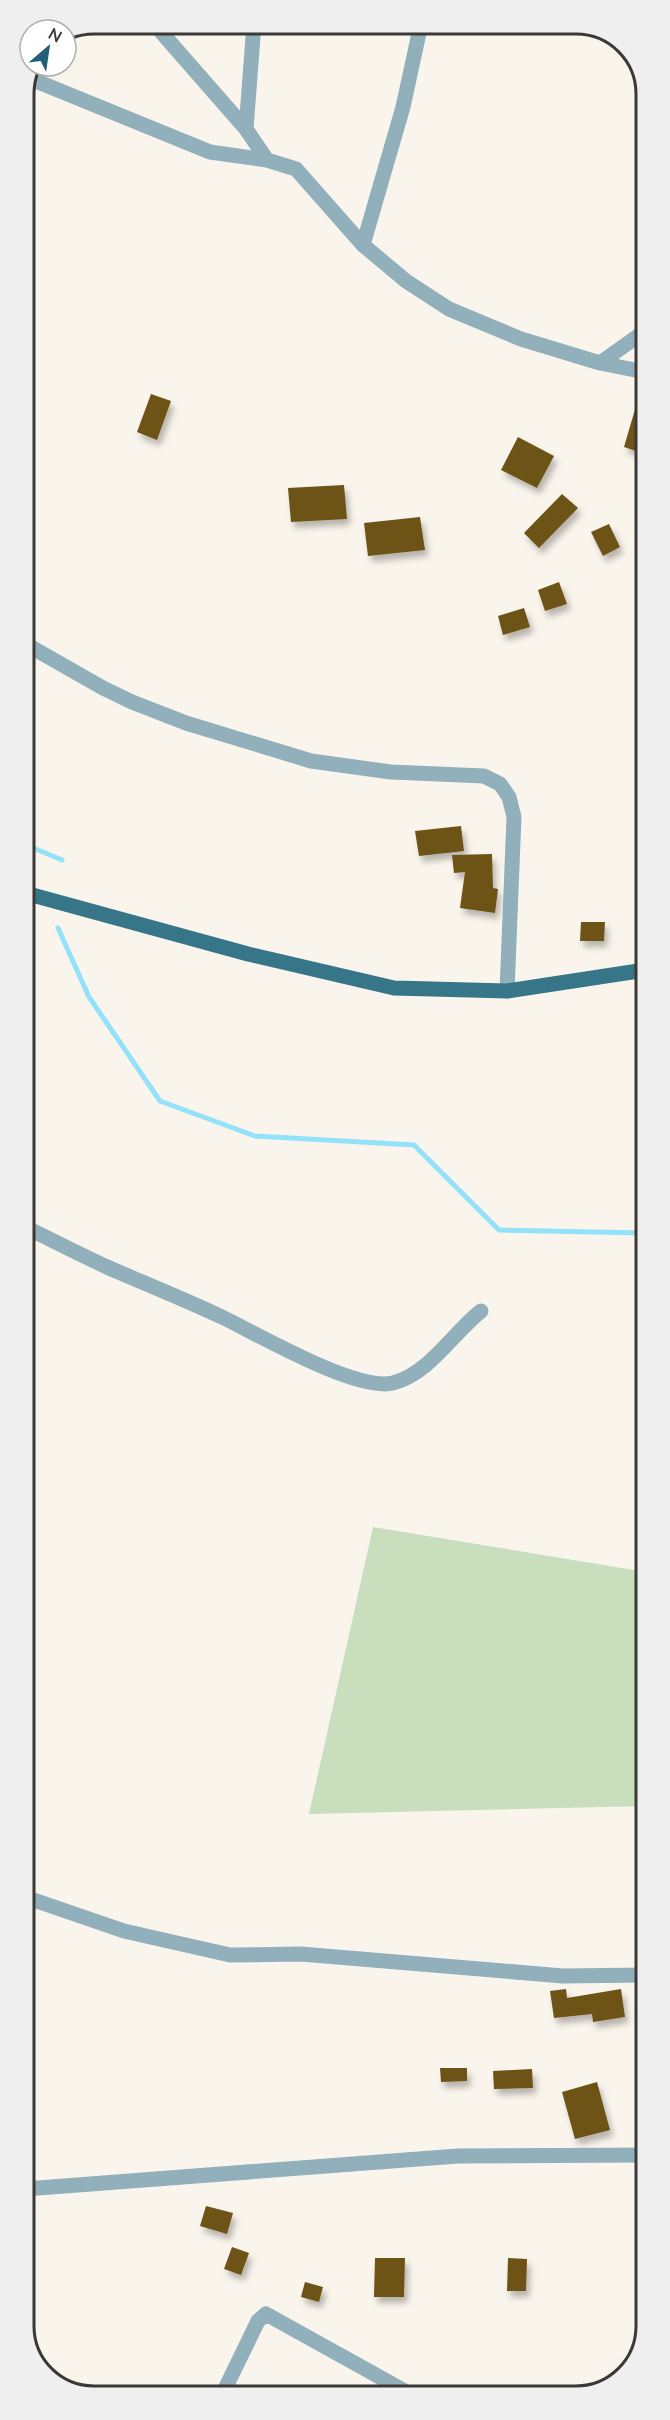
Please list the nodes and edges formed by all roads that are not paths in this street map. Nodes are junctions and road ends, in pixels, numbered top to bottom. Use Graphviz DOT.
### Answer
graph roads {
  1 [pos="163,34"];
  2 [pos="253,34"];
  3 [pos="419,35"];
  4 [pos="36,81"];
  5 [pos="246,129"];
  6 [pos="267,160"];
  7 [pos="363,245"];
  8 [pos="636,337"];
  9 [pos="600,363"];
  10 [pos="636,370"];
  11 [pos="34,649"];
  12 [pos="34,896"];
  13 [pos="636,971"];
  14 [pos="507,992"];
  15 [pos="34,1231"];
  16 [pos="481,1311"];
  17 [pos="34,1900"];
  18 [pos="636,1975"];
  19 [pos="636,2155"];
  20 [pos="34,2188"];
  21 [pos="227,2385"];
  22 [pos="395,2386"];
  1 -- 5 [label="street"];
  2 -- 5 [label="street"];
  3 -- 7 [label="street"];
  4 -- 6 [label="street"];
  5 -- 6 [label="street"];
  6 -- 7 [label="street"];
  7 -- 9 [label="street"];
  8 -- 9 [label="street"];
  9 -- 10 [label="street"];
  11 -- 14 [label="street"];
  12 -- 14 [label="main road"];
  13 -- 14 [label="main road"];
  15 -- 16 [label="street"];
  17 -- 18 [label="street"];
  19 -- 20 [label="street"];
  21 -- 22 [label="street"];
}
